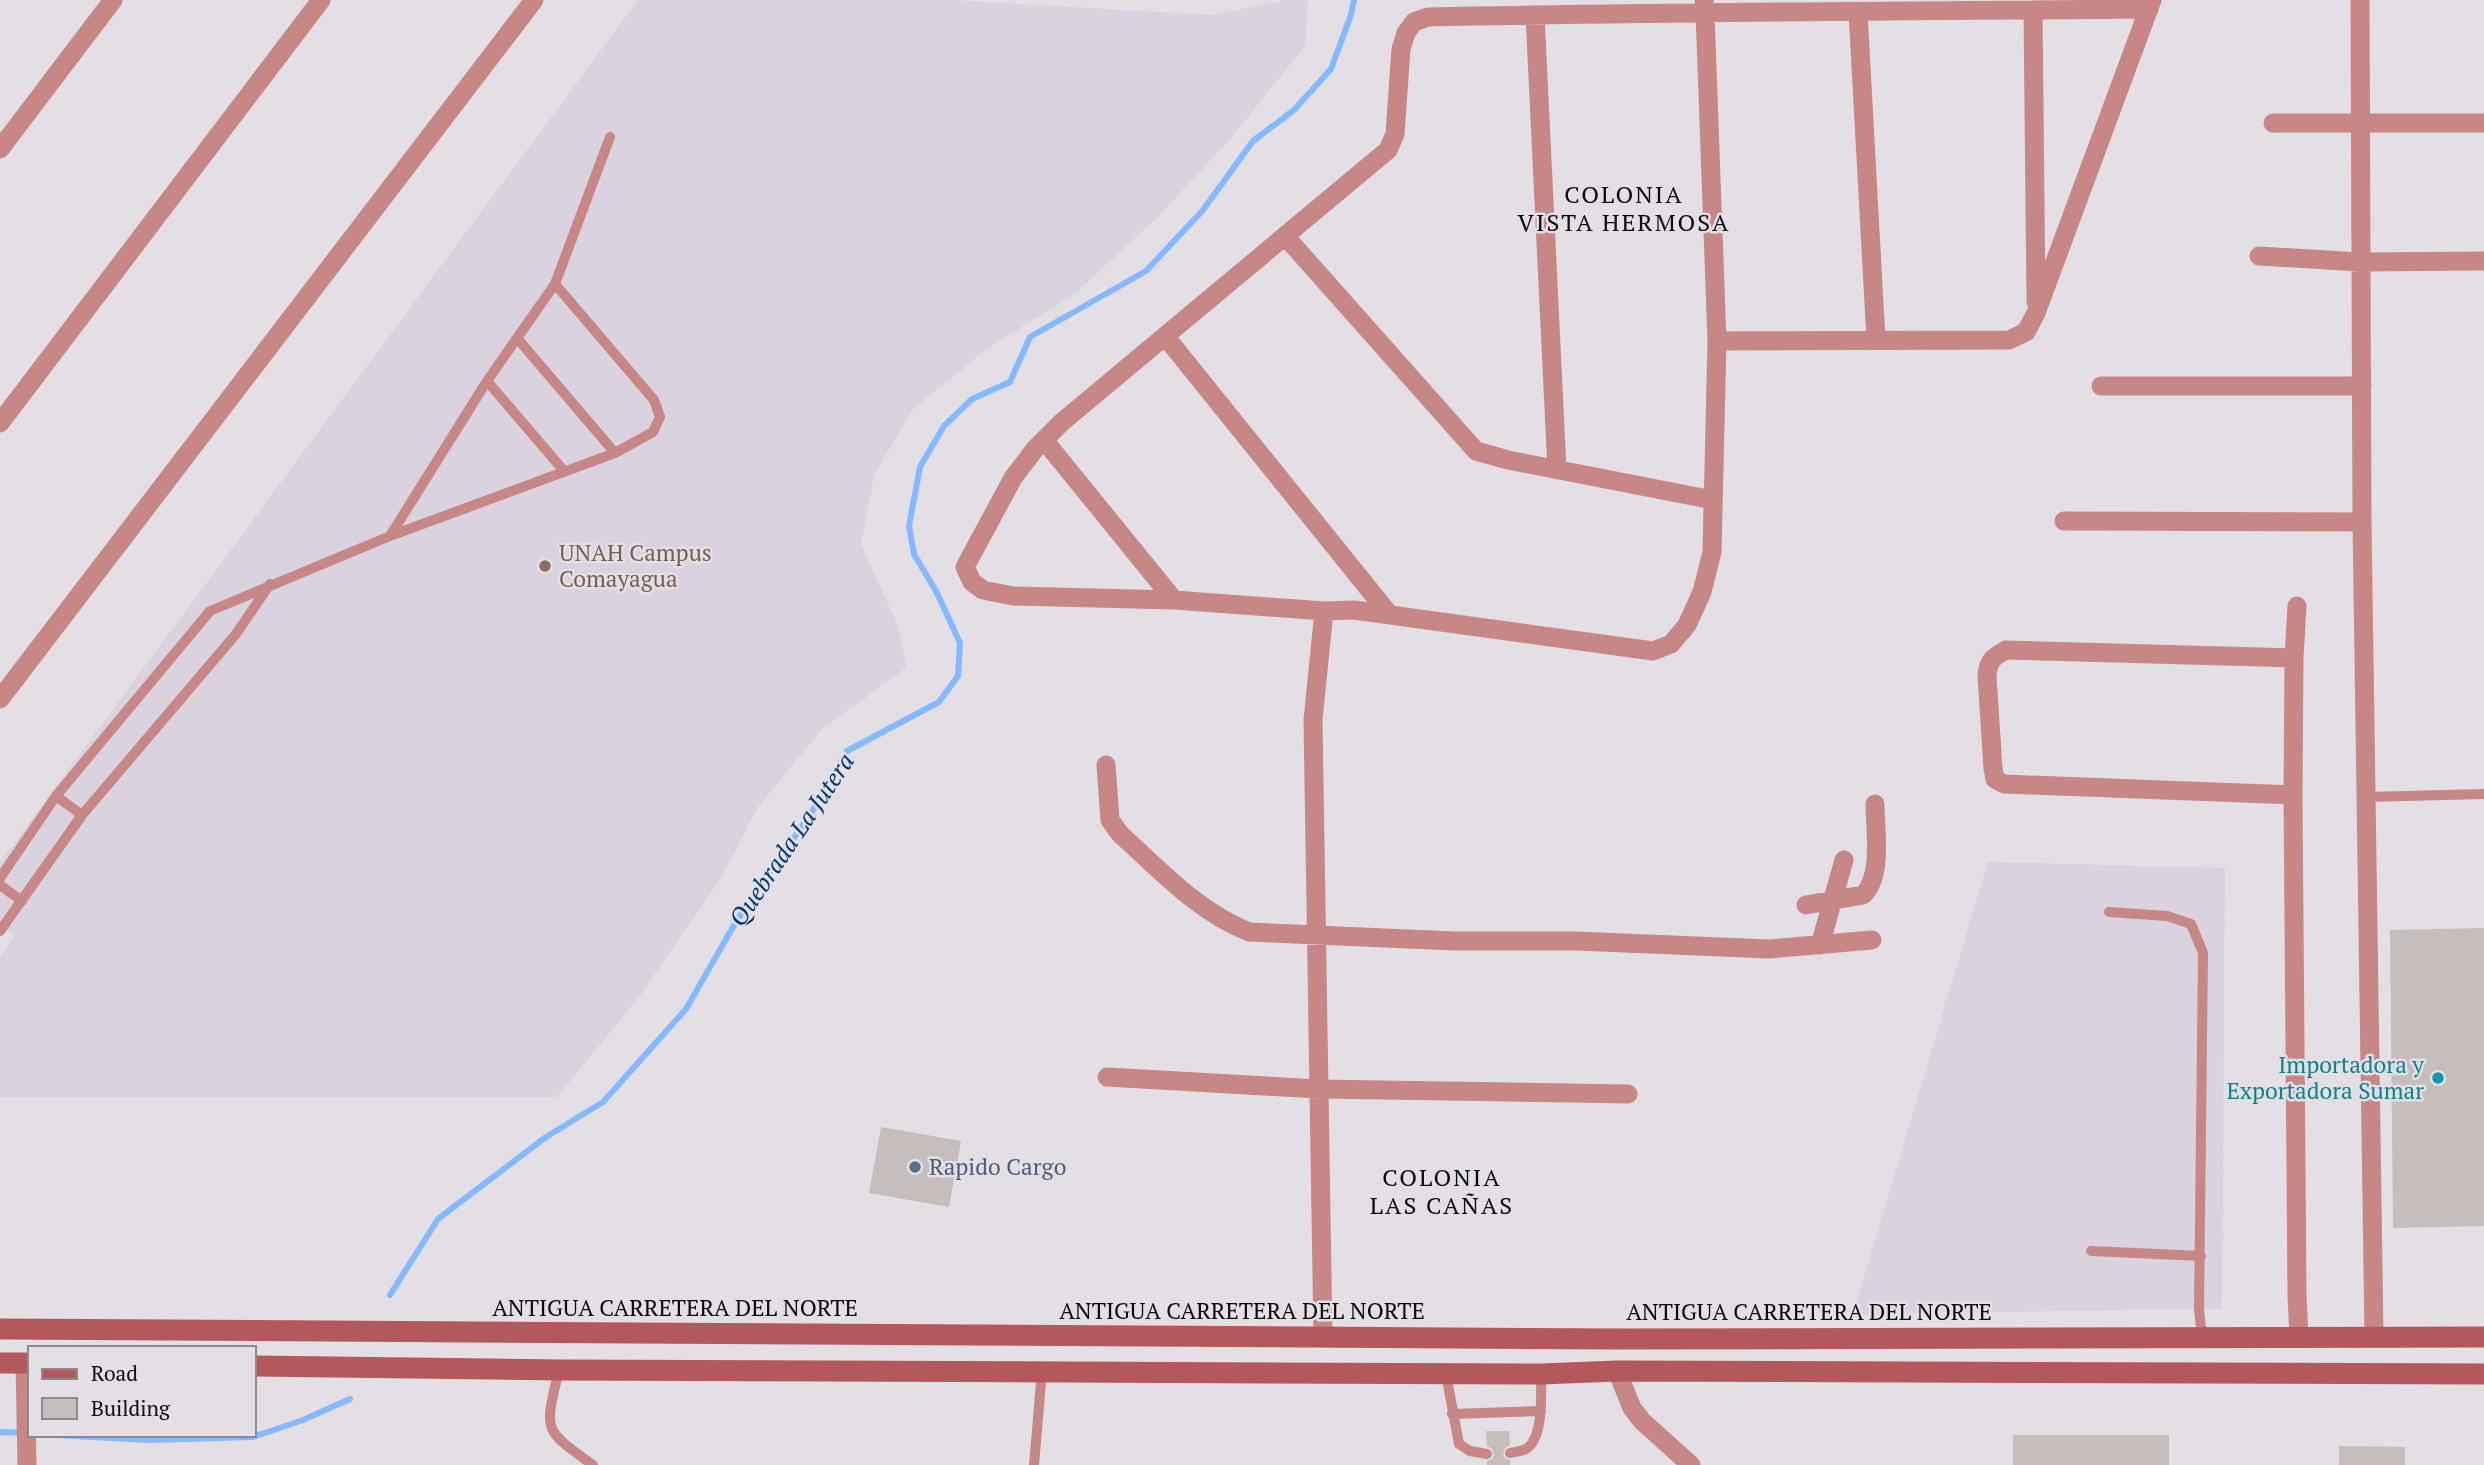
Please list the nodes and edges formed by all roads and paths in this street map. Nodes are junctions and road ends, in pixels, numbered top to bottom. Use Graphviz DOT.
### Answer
graph roads {
  1 [pos="113,0"];
  2 [pos="321,0"];
  3 [pos="534,0"];
  4 [pos="2360,0"];
  5 [pos="2150,4"];
  6 [pos="1704,7"];
  7 [pos="2033,10"];
  8 [pos="1858,12"];
  9 [pos="1535,15"];
  10 [pos="2273,123"];
  11 [pos="2484,123"];
  12 [pos="2360,124"];
  13 [pos="610,137"];
  14 [pos="0,149"];
  15 [pos="1286,236"];
  16 [pos="2259,256"];
  17 [pos="2484,261"];
  18 [pos="2360,262"];
  19 [pos="555,284"];
  20 [pos="2036,313"];
  21 [pos="1165,336"];
  22 [pos="517,338"];
  23 [pos="1876,340"];
  24 [pos="1717,341"];
  25 [pos="487,381"];
  26 [pos="2101,386"];
  27 [pos="2362,386"];
  28 [pos="0,423"];
  29 [pos="1044,440"];
  30 [pos="615,453"];
  31 [pos="1557,470"];
  32 [pos="564,471"];
  33 [pos="1713,500"];
  34 [pos="2064,521"];
  35 [pos="2362,522"];
  36 [pos="390,536"];
  37 [pos="270,584"];
  38 [pos="1174,600"];
  39 [pos="2297,606"];
  40 [pos="1324,611"];
  41 [pos="1389,614"];
  42 [pos="2294,658"];
  43 [pos="0,699"];
  44 [pos="1106,765"];
  45 [pos="2293,794"];
  46 [pos="2484,794"];
  47 [pos="56,796"];
  48 [pos="2366,797"];
  49 [pos="1875,803"];
  50 [pos="82,814"];
  51 [pos="1843,860"];
  52 [pos="0,878"];
  53 [pos="0,885"];
  54 [pos="22,901"];
  55 [pos="1831,901"];
  56 [pos="1806,905"];
  57 [pos="2109,912"];
  58 [pos="0,931"];
  59 [pos="1315,935"];
  60 [pos="1872,940"];
  61 [pos="1821,944"];
  62 [pos="1108,1077"];
  63 [pos="1318,1089"];
  64 [pos="1628,1094"];
  65 [pos="2091,1251"];
  66 [pos="2201,1256"];
  67 [pos="0,1329"];
  68 [pos="2299,1337"];
  69 [pos="2374,1337"];
  70 [pos="2484,1337"];
  71 [pos="1323,1338"];
  72 [pos="2202,1338"];
  73 [pos="0,1363"];
  74 [pos="27,1363"];
  75 [pos="256,1366"];
  76 [pos="559,1370"];
  77 [pos="1042,1371"];
  78 [pos="1617,1371"];
  79 [pos="1446,1374"];
  80 [pos="1541,1374"];
  81 [pos="2484,1374"];
  82 [pos="1541,1411"];
  83 [pos="1452,1414"];
  84 [pos="1510,1453"];
  85 [pos="1487,1454"];
  86 [pos="27,1459"];
  87 [pos="1690,1464"];
  88 [pos="593,1465"];
  89 [pos="1034,1465"];
  1 -- 14 [label="street"];
  2 -- 28 [label="street"];
  3 -- 43 [label="street"];
  4 -- 12 [label="street"];
  5 -- 7 [label="street"];
  5 -- 20 [label="street"];
  6 -- 8 [label="street"];
  6 -- 9 [label="street"];
  6 -- 24 [label="street"];
  7 -- 8 [label="street"];
  7 -- 20 [label="street"];
  8 -- 23 [label="street"];
  9 -- 15 [label="street"];
  9 -- 31 [label="street"];
  10 -- 12 [label="street"];
  11 -- 12 [label="street"];
  12 -- 18 [label="street"];
  13 -- 19 [label="lane"];
  15 -- 21 [label="street"];
  15 -- 31 [label="street"];
  16 -- 18 [label="street"];
  17 -- 18 [label="street"];
  18 -- 27 [label="street"];
  19 -- 22 [label="lane"];
  19 -- 30 [label="lane"];
  20 -- 23 [label="street"];
  21 -- 29 [label="street"];
  21 -- 41 [label="street"];
  22 -- 25 [label="lane"];
  22 -- 30 [label="lane"];
  23 -- 24 [label="street"];
  24 -- 33 [label="street"];
  25 -- 32 [label="lane"];
  25 -- 36 [label="lane"];
  26 -- 27 [label="street"];
  27 -- 35 [label="street"];
  29 -- 38 [label="street"];
  29 -- 38 [label="street"];
  30 -- 32 [label="lane"];
  31 -- 33 [label="street"];
  32 -- 36 [label="lane"];
  33 -- 41 [label="street"];
  34 -- 35 [label="street"];
  35 -- 48 [label="street"];
  36 -- 37 [label="lane"];
  37 -- 47 [label="lane"];
  37 -- 50 [label="lane"];
  38 -- 40 [label="street"];
  39 -- 42 [label="street"];
  40 -- 41 [label="street"];
  40 -- 59 [label="street"];
  42 -- 45 [label="street"];
  42 -- 45 [label="street"];
  44 -- 59 [label="street"];
  45 -- 68 [label="street"];
  46 -- 48 [label="lane"];
  47 -- 50 [label="lane"];
  47 -- 52 [label="lane"];
  48 -- 69 [label="street"];
  49 -- 55 [label="street"];
  50 -- 54 [label="lane"];
  51 -- 55 [label="street"];
  53 -- 54 [label="lane"];
  54 -- 58 [label="lane"];
  55 -- 56 [label="street"];
  55 -- 61 [label="street"];
  57 -- 66 [label="lane"];
  59 -- 61 [label="street"];
  59 -- 63 [label="street"];
  60 -- 61 [label="street"];
  62 -- 63 [label="street"];
  63 -- 64 [label="street"];
  63 -- 71 [label="street"];
  65 -- 66 [label="lane"];
  66 -- 72 [label="lane"];
  67 -- 71 [label="main road, ANTIGUA CARRETERA DEL NORTE"];
  68 -- 69 [label="main road, ANTIGUA CARRETERA DEL NORTE"];
  68 -- 72 [label="main road, ANTIGUA CARRETERA DEL NORTE"];
  69 -- 70 [label="main road, ANTIGUA CARRETERA DEL NORTE"];
  71 -- 72 [label="main road, ANTIGUA CARRETERA DEL NORTE"];
  73 -- 74 [label="main road"];
  74 -- 86 [label="street"];
  75 -- 76 [label="main road"];
  76 -- 77 [label="main road"];
  76 -- 88 [label="lane"];
  77 -- 79 [label="main road"];
  77 -- 89 [label="lane"];
  78 -- 80 [label="main road"];
  78 -- 81 [label="main road"];
  78 -- 87 [label="street"];
  79 -- 80 [label="main road"];
  79 -- 83 [label="lane"];
  80 -- 82 [label="lane"];
  82 -- 83 [label="lane"];
  82 -- 84 [label="lane"];
  83 -- 85 [label="lane"];
}
